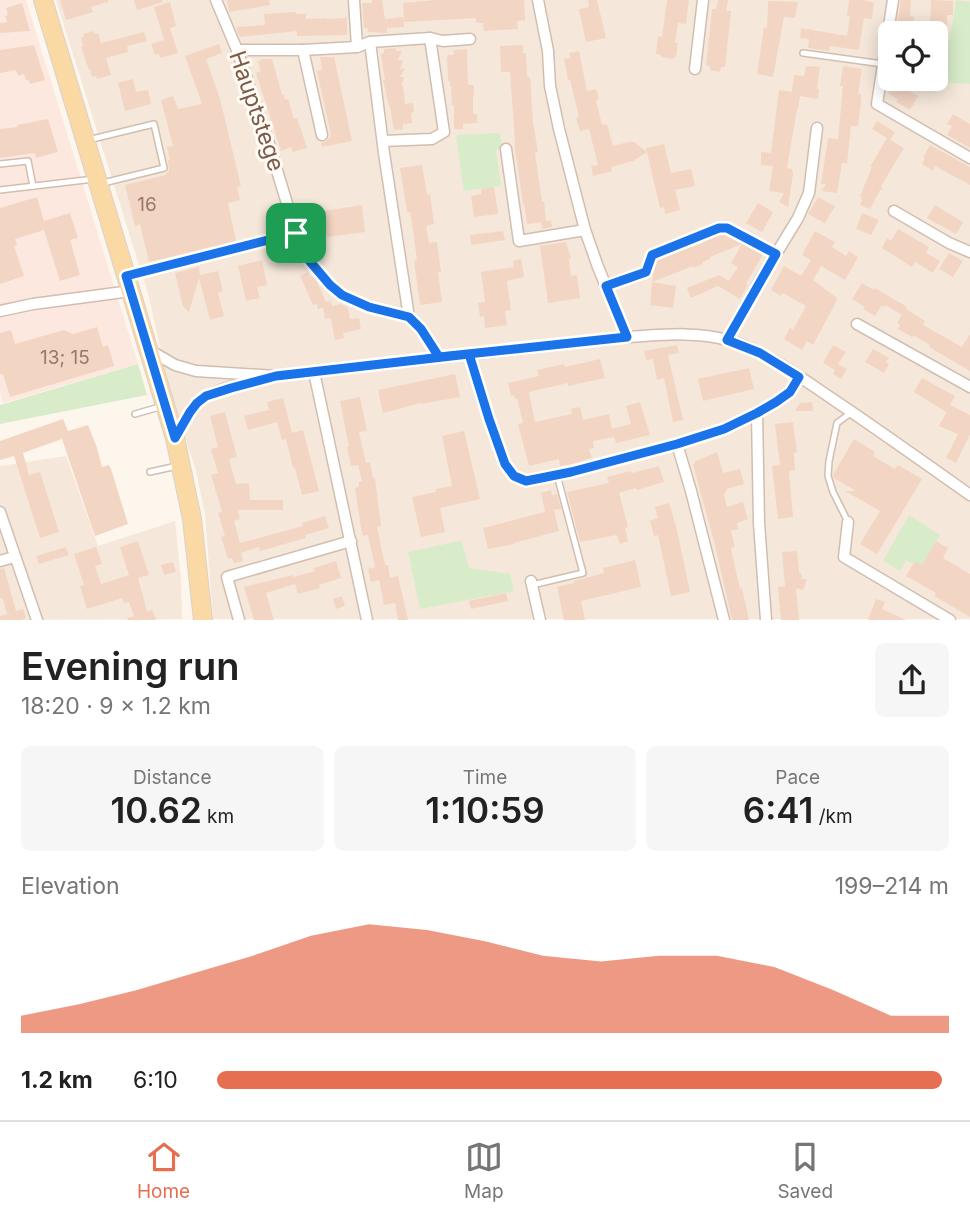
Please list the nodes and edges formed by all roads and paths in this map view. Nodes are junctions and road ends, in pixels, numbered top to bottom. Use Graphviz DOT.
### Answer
graph roads {
  1 [pos="43,0"];
  2 [pos="216,0"];
  3 [pos="354,0"];
  4 [pos="538,0"];
  5 [pos="703,0"];
  6 [pos="893,0"];
  7 [pos="890,21"];
  8 [pos="430,38"];
  9 [pos="470,39"];
  10 [pos="370,43"];
  11 [pos="357,47"];
  12 [pos="236,50"];
  13 [pos="303,50"];
  14 [pos="803,53"];
  15 [pos="878,63"];
  16 [pos="695,69"];
  17 [pos="879,91"];
  18 [pos="817,128"];
  19 [pos="322,135"];
  20 [pos="86,140"];
  21 [pos="383,141"];
  22 [pos="506,149"];
  23 [pos="970,158"];
  24 [pos="0,164"];
  25 [pos="99,181"];
  26 [pos="33,186"];
  27 [pos="0,190"];
  28 [pos="894,211"];
  29 [pos="585,230"];
  30 [pos="296,233"];
  31 [pos="970,252"];
  32 [pos="776,254"];
  33 [pos="129,283"];
  34 [pos="606,286"];
  35 [pos="0,311"];
  36 [pos="409,317"];
  37 [pos="857,324"];
  38 [pos="627,337"];
  39 [pos="727,340"];
  40 [pos="149,350"];
  41 [pos="469,354"];
  42 [pos="439,357"];
  43 [pos="314,372"];
  44 [pos="276,376"];
  45 [pos="799,377"];
  46 [pos="970,387"];
  47 [pos="166,405"];
  48 [pos="852,412"];
  49 [pos="757,413"];
  50 [pos="135,414"];
  51 [pos="175,438"];
  52 [pos="677,444"];
  53 [pos="181,465"];
  54 [pos="150,472"];
  55 [pos="558,475"];
  56 [pos="970,495"];
  57 [pos="0,512"];
  58 [pos="848,522"];
  59 [pos="351,541"];
  60 [pos="14,557"];
  61 [pos="0,561"];
  62 [pos="531,583"];
  63 [pos="37,620"];
  64 [pos="203,620"];
  65 [pos="239,620"];
  66 [pos="367,620"];
  67 [pos="540,620"];
  68 [pos="724,620"];
  69 [pos="766,620"];
  70 [pos="950,620"];
  1 -- 20 [label="main road"];
  2 -- 12 [label="street, Hauptstege"];
  3 -- 11 [label="street"];
  4 -- 29 [label="street"];
  5 -- 16 [label="street"];
  6 -- 7 [label="street"];
  8 -- 9 [label="street"];
  8 -- 10 [label="street"];
  8 -- 21 [label="street"];
  10 -- 11 [label="street"];
  10 -- 21 [label="street"];
  11 -- 13 [label="street"];
  12 -- 13 [label="street"];
  12 -- 30 [label="street, Hauptstege"];
  13 -- 19 [label="street"];
  14 -- 15 [label="lane"];
  17 -- 23 [label="street"];
  18 -- 32 [label="street"];
  20 -- 25 [label="main road"];
  20 -- 25 [label="lane"];
  21 -- 36 [label="street"];
  22 -- 29 [label="street"];
  24 -- 26 [label="lane"];
  25 -- 26 [label="lane"];
  25 -- 33 [label="main road"];
  26 -- 27 [label="lane"];
  28 -- 31 [label="street"];
  29 -- 34 [label="street"];
  30 -- 33 [label="lane"];
  30 -- 36 [label="street, Hauptstege"];
  32 -- 34 [label="lane"];
  32 -- 39 [label="street"];
  33 -- 35 [label="street"];
  33 -- 40 [label="main road"];
  34 -- 38 [label="street"];
  36 -- 42 [label="street"];
  37 -- 46 [label="street"];
  38 -- 39 [label="street"];
  38 -- 41 [label="street"];
  39 -- 45 [label="street"];
  40 -- 44 [label="street"];
  40 -- 47 [label="main road"];
  41 -- 42 [label="street"];
  41 -- 55 [label="street"];
  42 -- 43 [label="street"];
  43 -- 44 [label="street"];
  43 -- 59 [label="street"];
  44 -- 51 [label="street"];
  45 -- 48 [label="street"];
  45 -- 49 [label="street"];
  47 -- 50 [label="lane"];
  47 -- 51 [label="main road"];
  48 -- 56 [label="street"];
  48 -- 58 [label="lane"];
  49 -- 52 [label="street"];
  49 -- 69 [label="street"];
  51 -- 53 [label="main road"];
  52 -- 55 [label="street"];
  52 -- 68 [label="street"];
  53 -- 54 [label="lane"];
  53 -- 64 [label="main road"];
  55 -- 62 [label="lane"];
  57 -- 60 [label="street"];
  58 -- 70 [label="street"];
  59 -- 65 [label="street"];
  59 -- 66 [label="street"];
  60 -- 61 [label="street"];
  60 -- 63 [label="street"];
  62 -- 67 [label="street"];
}
